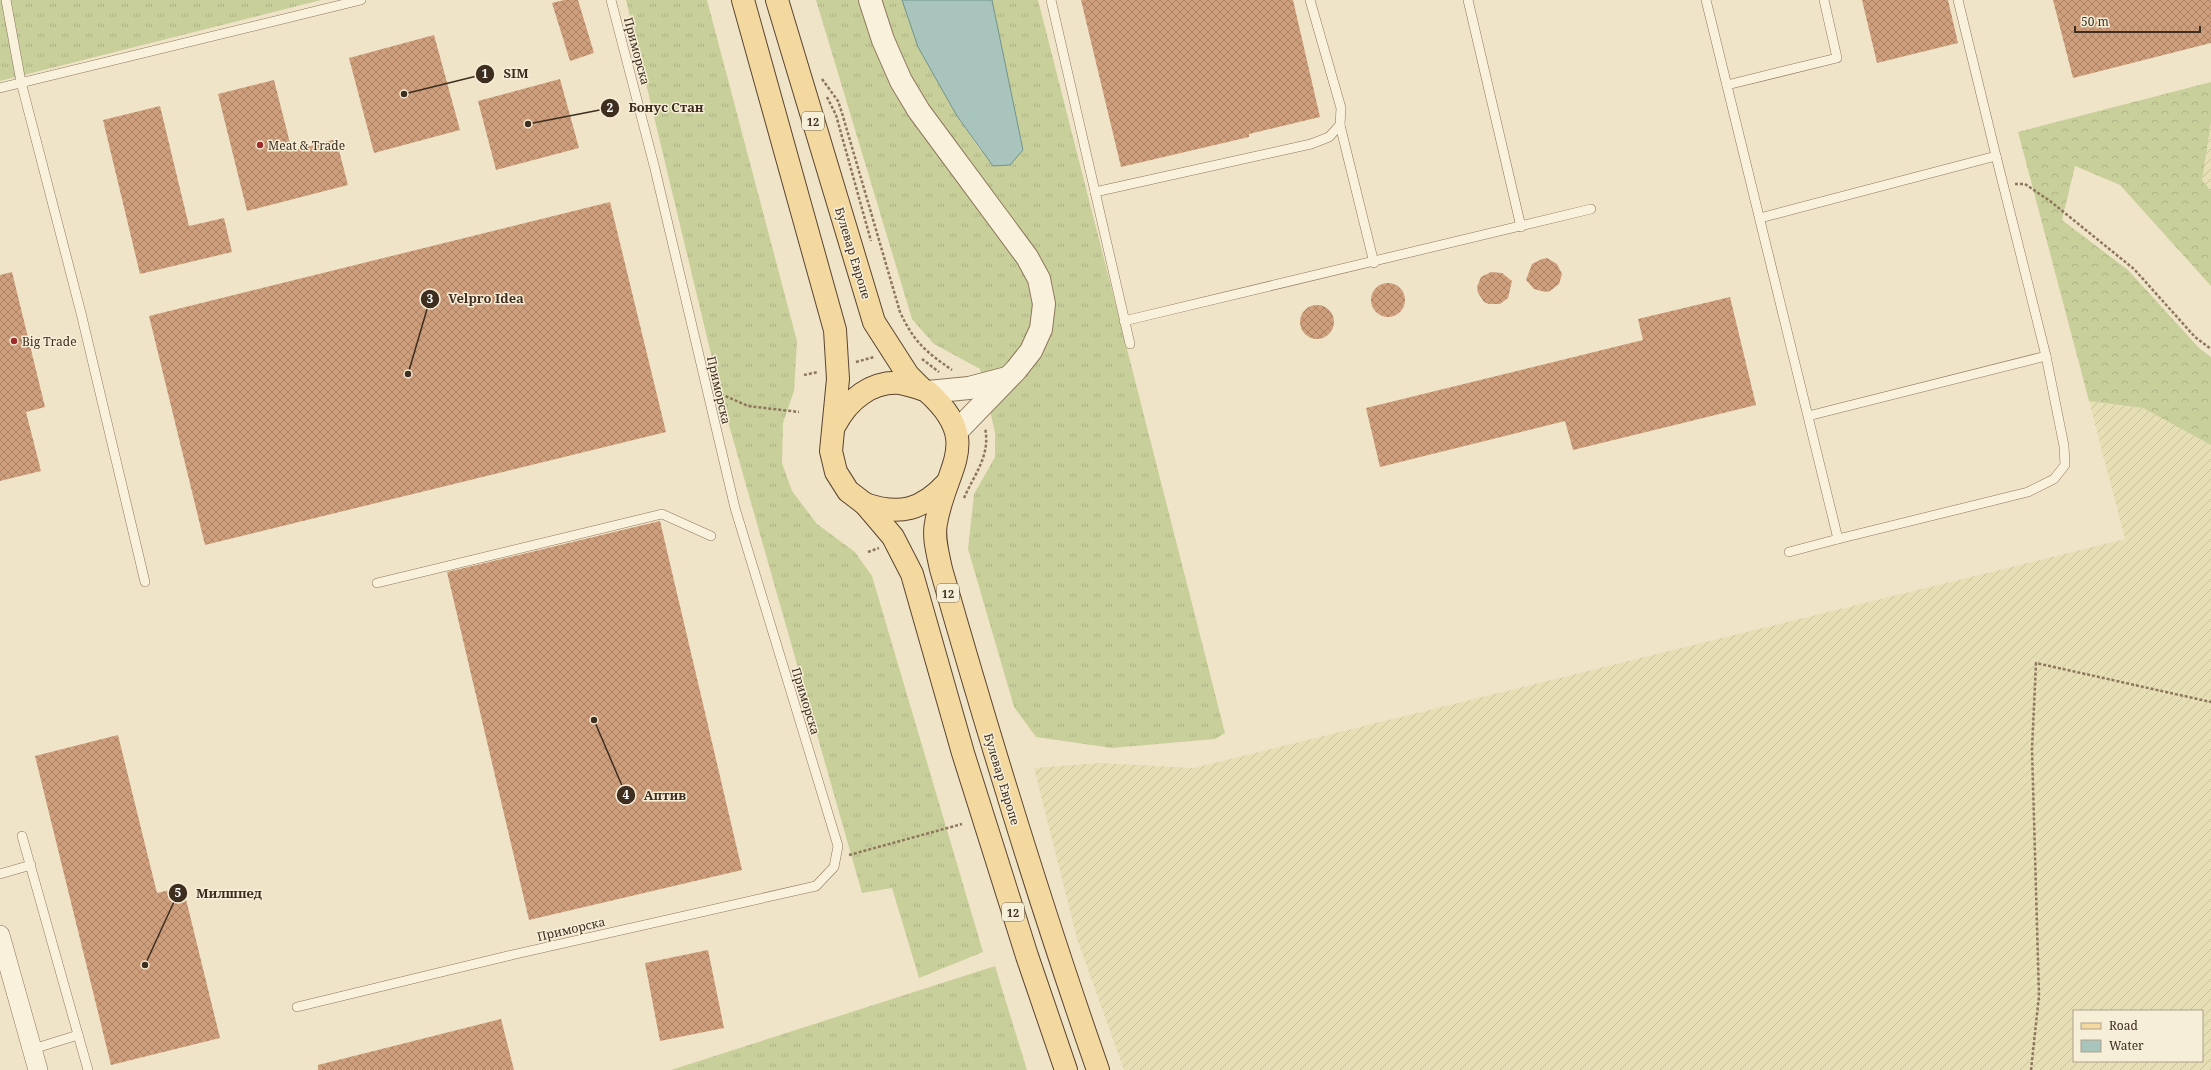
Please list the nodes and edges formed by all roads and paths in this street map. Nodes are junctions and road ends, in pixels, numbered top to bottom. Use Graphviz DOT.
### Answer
graph roads {
  1 [pos="6,0"];
  2 [pos="360,0"];
  3 [pos="611,0"];
  4 [pos="743,0"];
  5 [pos="777,0"];
  6 [pos="870,0"];
  7 [pos="1051,0"];
  8 [pos="1310,0"];
  9 [pos="1468,0"];
  10 [pos="1706,0"];
  11 [pos="1824,0"];
  12 [pos="1958,0"];
  13 [pos="22,82"];
  14 [pos="1727,85"];
  15 [pos="0,88"];
  16 [pos="1340,125"];
  17 [pos="1996,156"];
  18 [pos="2003,184"];
  19 [pos="1095,192"];
  20 [pos="1591,209"];
  21 [pos="1760,218"];
  22 [pos="1521,227"];
  23 [pos="1374,263"];
  24 [pos="1124,321"];
  25 [pos="1130,344"];
  26 [pos="2211,349"];
  27 [pos="2046,356"];
  28 [pos="1007,378"];
  29 [pos="706,387"];
  30 [pos="925,391"];
  31 [pos="799,412"];
  32 [pos="1808,416"];
  33 [pos="833,429"];
  34 [pos="957,431"];
  35 [pos="947,483"];
  36 [pos="865,504"];
  37 [pos="711,536"];
  38 [pos="1838,539"];
  39 [pos="1789,552"];
  40 [pos="145,582"];
  41 [pos="377,583"];
  42 [pos="2211,702"];
  43 [pos="962,824"];
  44 [pos="22,836"];
  45 [pos="835,858"];
  46 [pos="30,865"];
  47 [pos="0,874"];
  48 [pos="0,937"];
  49 [pos="297,1007"];
  50 [pos="78,1035"];
  51 [pos="33,1049"];
  52 [pos="38,1070"];
  53 [pos="88,1070"];
  54 [pos="1066,1070"];
  55 [pos="1098,1070"];
  56 [pos="2031,1070"];
  1 -- 13 [label="lane"];
  2 -- 13 [label="lane"];
  3 -- 29 [label="lane, Приморска"];
  4 -- 33 [label="main road, Булевар Европе / 12"];
  5 -- 30 [label="main road, Булевар Европе / 12"];
  6 -- 28 [label="street"];
  7 -- 19 [label="lane"];
  8 -- 16 [label="lane"];
  9 -- 22 [label="lane"];
  10 -- 14 [label="lane"];
  11 -- 14 [label="lane"];
  12 -- 17 [label="lane"];
  13 -- 15 [label="lane"];
  13 -- 40 [label="lane"];
  14 -- 21 [label="lane"];
  16 -- 19 [label="lane"];
  16 -- 23 [label="lane"];
  17 -- 18 [label="lane"];
  17 -- 21 [label="lane"];
  18 -- 26 [label="path"];
  18 -- 27 [label="lane"];
  19 -- 24 [label="lane"];
  20 -- 22 [label="lane"];
  21 -- 32 [label="lane"];
  22 -- 23 [label="lane"];
  23 -- 24 [label="lane"];
  24 -- 25 [label="lane"];
  27 -- 32 [label="lane"];
  27 -- 38 [label="lane"];
  28 -- 30 [label="street"];
  28 -- 34 [label="street"];
  29 -- 31 [label="path"];
  29 -- 45 [label="lane, Приморска"];
  30 -- 33 [label="main road, Булевар Европе / 12"];
  30 -- 34 [label="main road, Булевар Европе / 12"];
  32 -- 38 [label="lane"];
  33 -- 36 [label="main road, Булевар Европе / 12"];
  34 -- 35 [label="main road, Булевар Европе / 12"];
  35 -- 36 [label="main road, Булевар Европе / 12"];
  35 -- 55 [label="main road, Булевар Европе / 12"];
  36 -- 54 [label="main road, Булевар Европе / 12"];
  37 -- 41 [label="lane"];
  38 -- 39 [label="lane"];
  42 -- 56 [label="path"];
  43 -- 45 [label="path"];
  44 -- 46 [label="lane"];
  45 -- 49 [label="lane, Приморска"];
  46 -- 47 [label="lane"];
  46 -- 50 [label="lane"];
  48 -- 51 [label="street"];
  50 -- 51 [label="lane"];
  50 -- 53 [label="lane"];
  51 -- 52 [label="street"];
}
